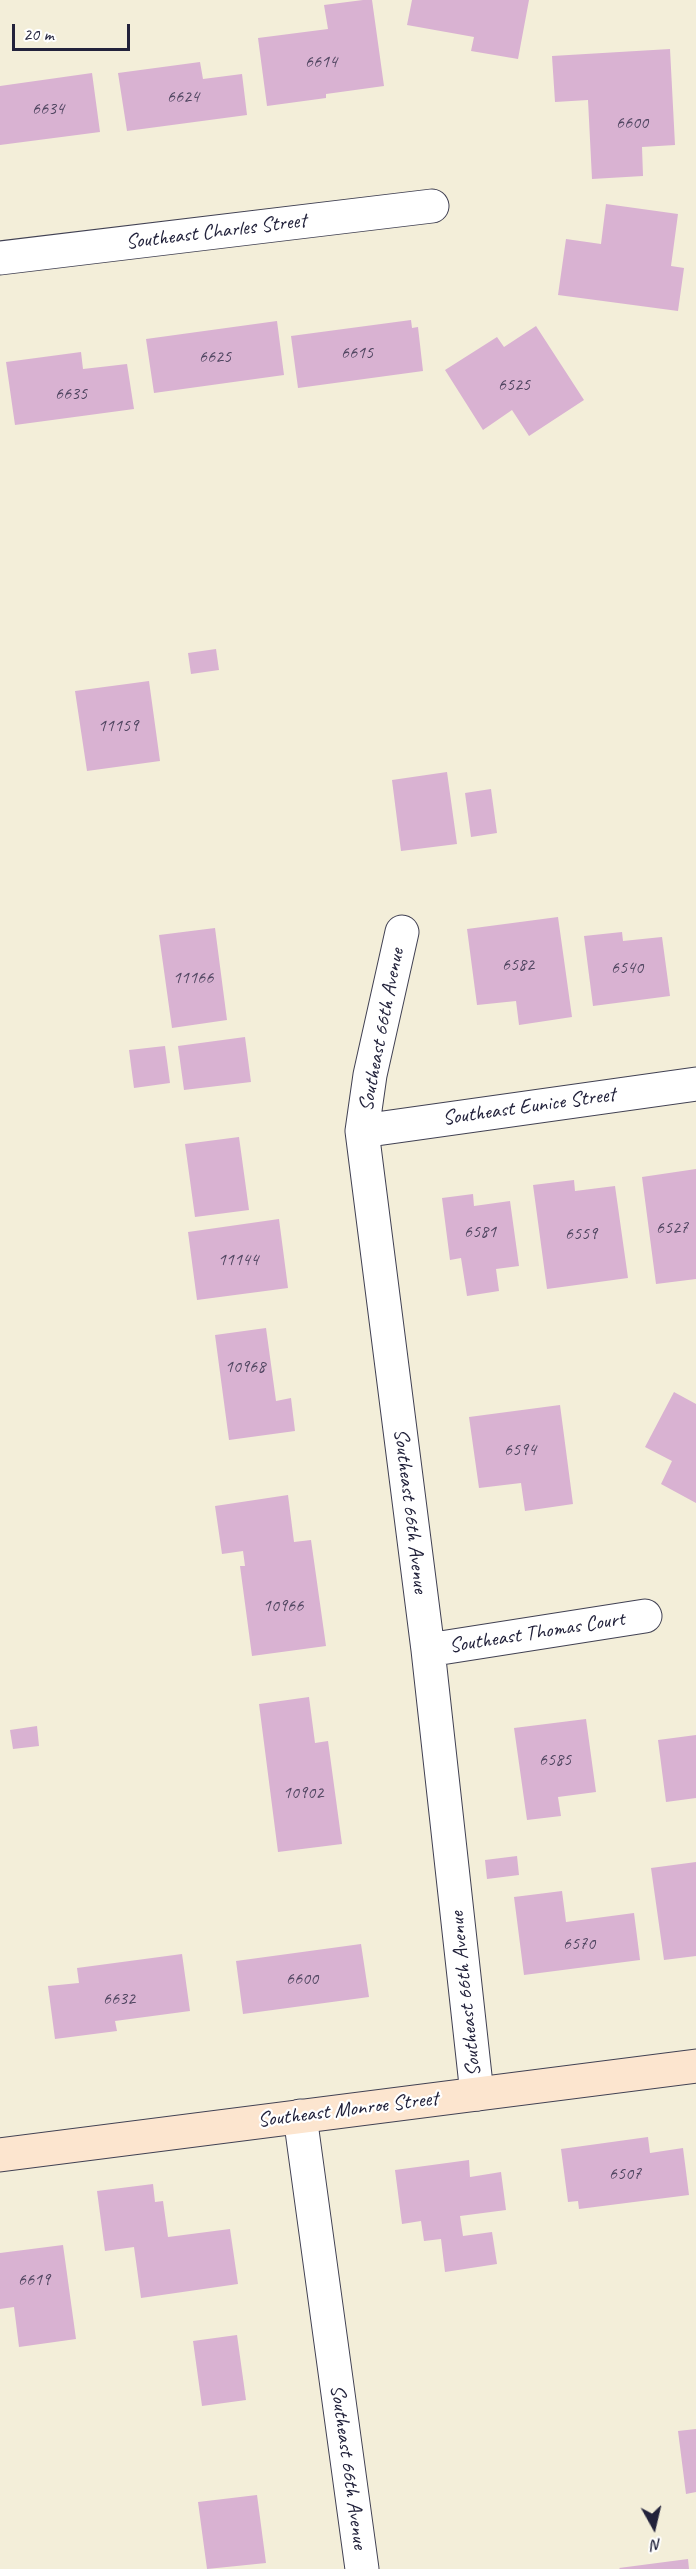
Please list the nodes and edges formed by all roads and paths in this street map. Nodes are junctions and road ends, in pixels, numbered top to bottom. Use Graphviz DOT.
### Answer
graph roads {
  1 [pos="432,206"];
  2 [pos="0,258"];
  3 [pos="402,932"];
  4 [pos="696,1084"];
  5 [pos="362,1131"];
  6 [pos="645,1616"];
  7 [pos="428,1650"];
  8 [pos="696,2066"];
  9 [pos="477,2094"];
  10 [pos="300,2116"];
  11 [pos="0,2155"];
  12 [pos="362,2569"];
  1 -- 2 [label="street, Southeast Charles Street"];
  3 -- 5 [label="street, Southeast 66th Avenue"];
  4 -- 5 [label="street, Southeast Eunice Street"];
  5 -- 7 [label="street, Southeast 66th Avenue"];
  6 -- 7 [label="street, Southeast Thomas Court"];
  7 -- 9 [label="street, Southeast 66th Avenue"];
  8 -- 9 [label="street, Southeast Monroe Street"];
  9 -- 10 [label="street, Southeast Monroe Street"];
  10 -- 11 [label="street, Southeast Monroe Street"];
  10 -- 12 [label="street, Southeast 66th Avenue"];
}
